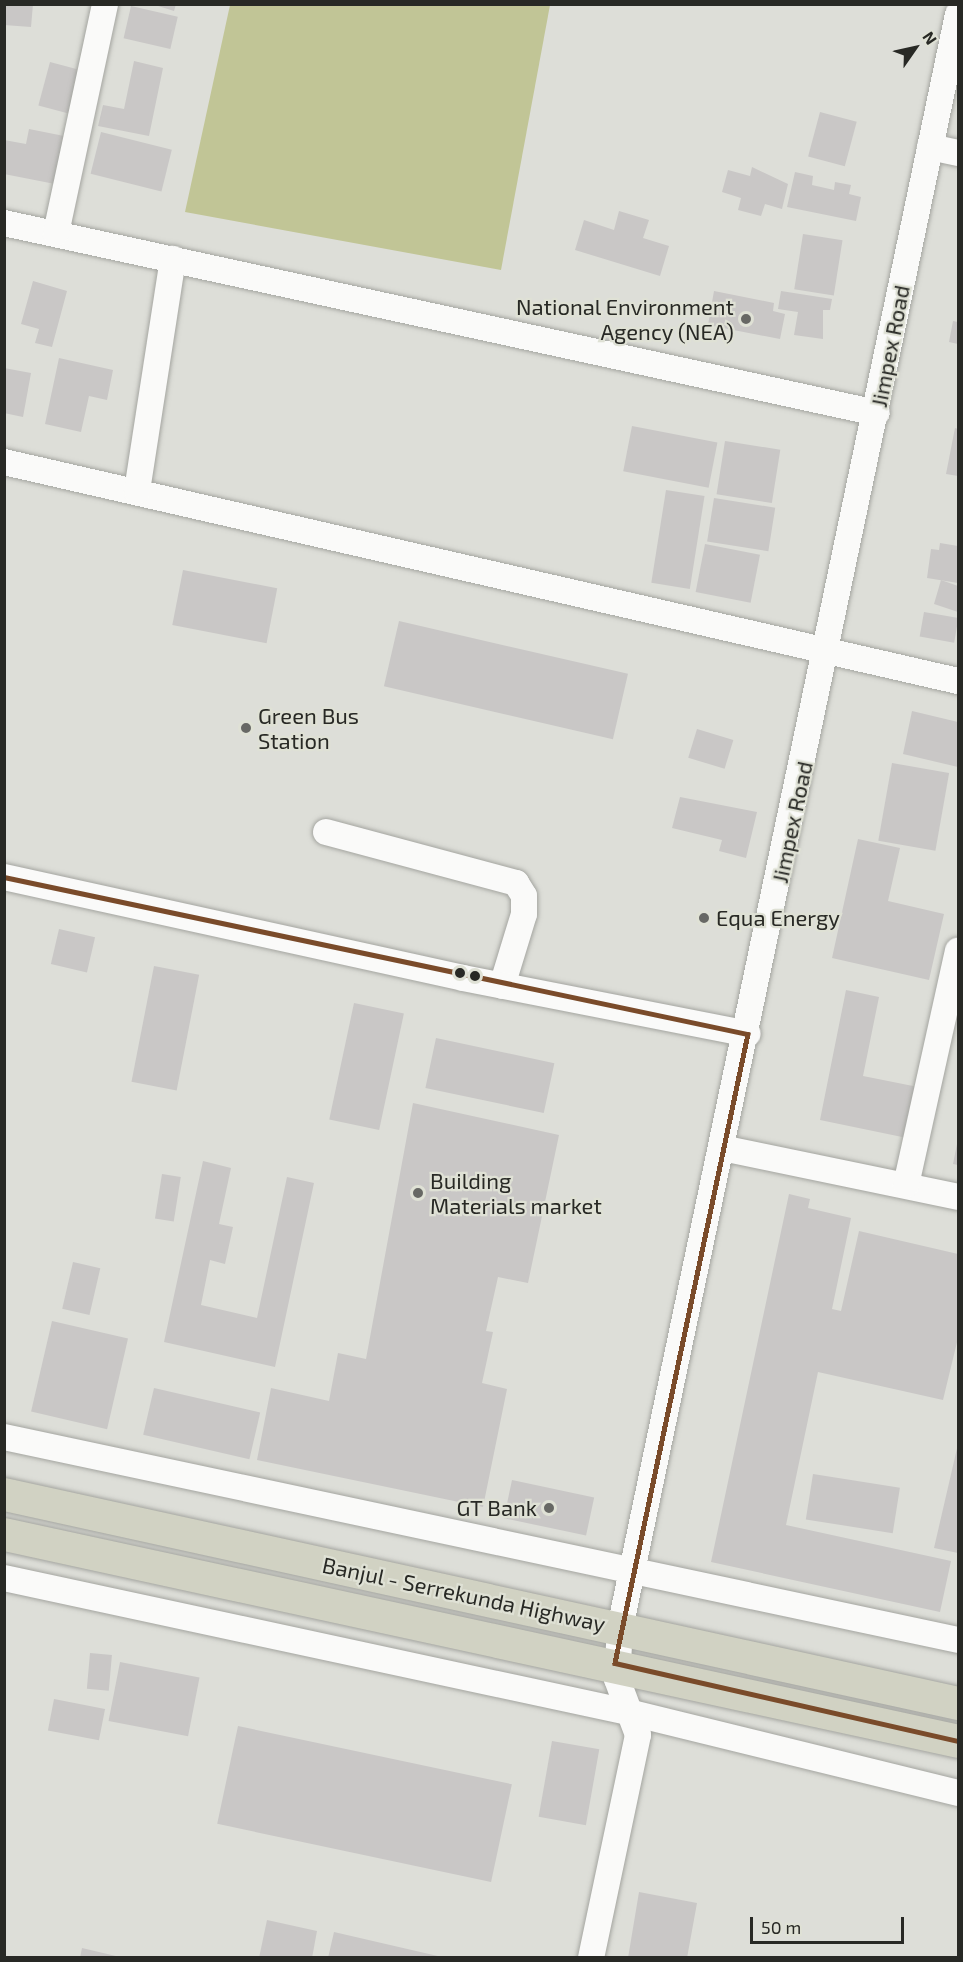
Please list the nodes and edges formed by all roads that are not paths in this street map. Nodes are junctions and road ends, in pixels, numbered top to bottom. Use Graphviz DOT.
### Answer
graph roads {
  1 [pos="105,4"];
  2 [pos="958,14"];
  3 [pos="930,147"];
  4 [pos="958,153"];
  5 [pos="4,223"];
  6 [pos="56,233"];
  7 [pos="173,259"];
  8 [pos="877,413"];
  9 [pos="4,462"];
  10 [pos="137,490"];
  11 [pos="827,651"];
  12 [pos="958,681"];
  13 [pos="326,832"];
  14 [pos="4,877"];
  15 [pos="958,951"];
  16 [pos="502,986"];
  17 [pos="748,1034"];
  18 [pos="722,1148"];
  19 [pos="906,1185"];
  20 [pos="958,1197"];
  21 [pos="4,1437"];
  22 [pos="4,1494"];
  23 [pos="4,1534"];
  24 [pos="633,1568"];
  25 [pos="4,1578"];
  26 [pos="620,1628"];
  27 [pos="958,1640"];
  28 [pos="615,1663"];
  29 [pos="958,1703"];
  30 [pos="632,1713"];
  31 [pos="958,1741"];
  32 [pos="958,1793"];
  33 [pos="591,1958"];
  1 -- 6 [label="street"];
  2 -- 3 [label="street, Jimpex Road"];
  3 -- 4 [label="street"];
  3 -- 8 [label="street, Jimpex Road"];
  5 -- 6 [label="street"];
  6 -- 7 [label="street"];
  7 -- 8 [label="street"];
  7 -- 10 [label="street"];
  8 -- 11 [label="street, Jimpex Road"];
  9 -- 10 [label="street"];
  10 -- 11 [label="street"];
  11 -- 12 [label="street"];
  11 -- 17 [label="street, Jimpex Road"];
  13 -- 16 [label="street"];
  14 -- 16 [label="street"];
  15 -- 19 [label="street"];
  16 -- 17 [label="street"];
  17 -- 18 [label="street, Jimpex Road"];
  18 -- 19 [label="street"];
  18 -- 24 [label="street, Jimpex Road"];
  19 -- 20 [label="street"];
  21 -- 24 [label="street"];
  22 -- 26 [label="highway, Banjul - Serrekunda Highway"];
  23 -- 28 [label="highway, Banjul - Serrekunda Highway"];
  24 -- 26 [label="street, Jimpex Road"];
  24 -- 27 [label="street"];
  25 -- 30 [label="street"];
  26 -- 28 [label="street, Jimpex Road"];
  26 -- 29 [label="highway, Banjul - Serrekunda Highway"];
  28 -- 30 [label="street"];
  28 -- 31 [label="highway, Banjul - Serrekunda Highway"];
  30 -- 32 [label="street"];
  30 -- 33 [label="street"];
}
